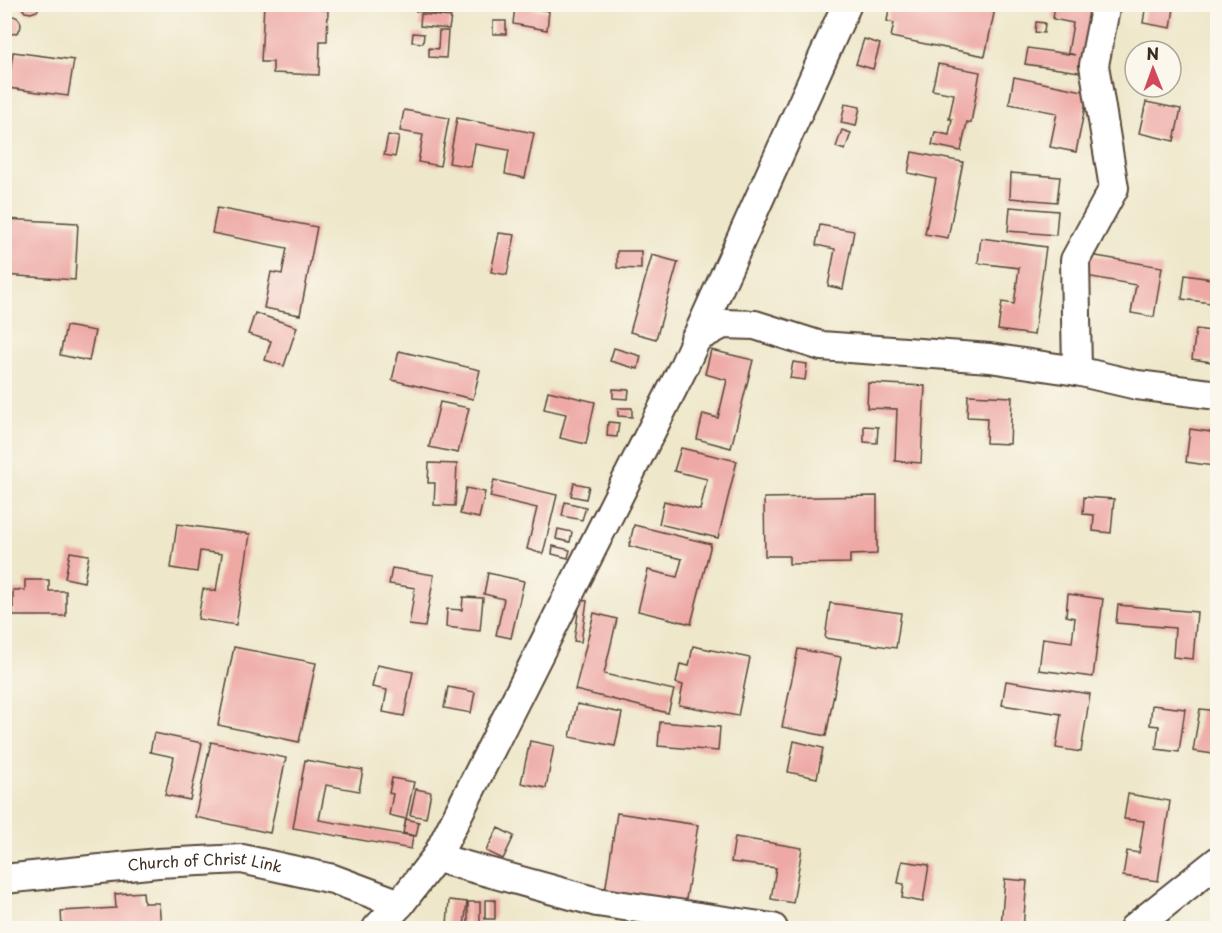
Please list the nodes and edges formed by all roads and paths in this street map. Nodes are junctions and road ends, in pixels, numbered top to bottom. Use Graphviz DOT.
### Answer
graph roads {
  1 [pos="847,4"];
  2 [pos="1106,4"];
  3 [pos="695,339"];
  4 [pos="1077,371"];
  5 [pos="1218,395"];
  6 [pos="436,856"];
  7 [pos="1218,861"];
  8 [pos="4,879"];
  9 [pos="400,903"];
  10 [pos="377,928"];
  11 [pos="773,928"];
  12 [pos="1134,928"];
  1 -- 3 [label="street"];
  2 -- 4 [label="street"];
  3 -- 4 [label="street"];
  3 -- 6 [label="street"];
  4 -- 5 [label="street"];
  6 -- 9 [label="street"];
  6 -- 11 [label="street"];
  7 -- 12 [label="street"];
  8 -- 9 [label="street, Church of Christ Link"];
  9 -- 10 [label="street"];
}
